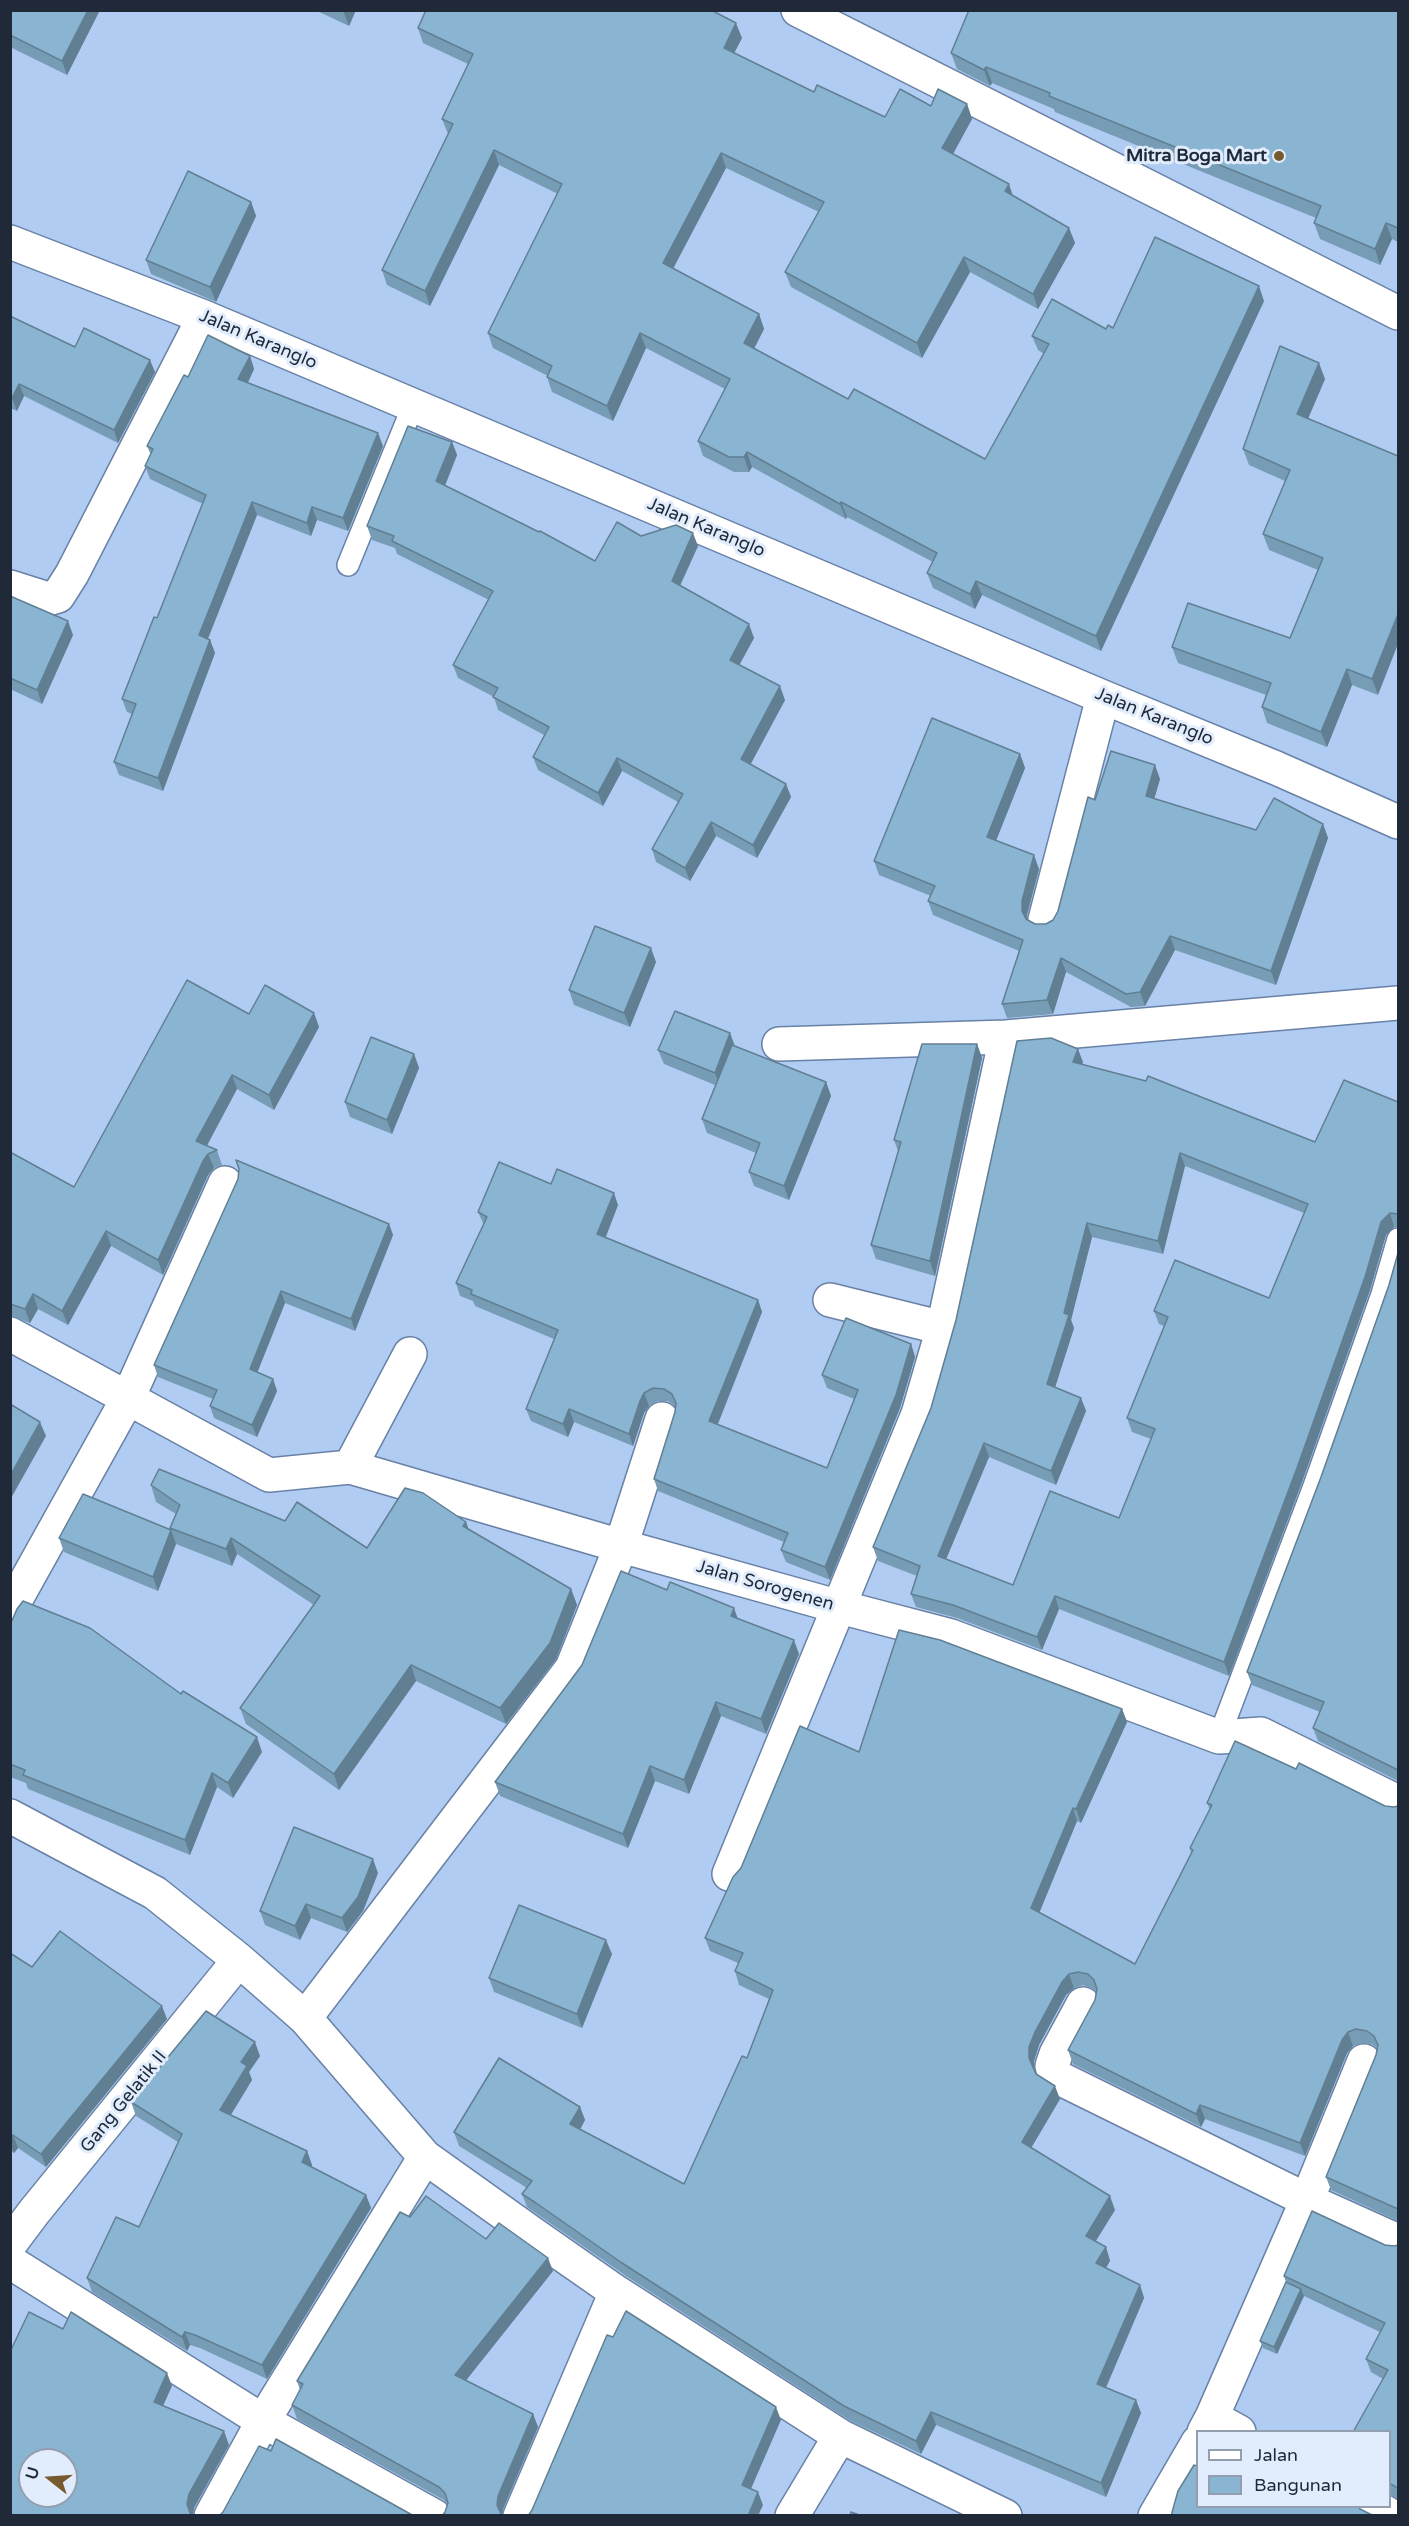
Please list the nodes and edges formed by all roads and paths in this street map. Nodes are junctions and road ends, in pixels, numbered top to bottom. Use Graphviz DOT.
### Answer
graph roads {
  1 [pos="798,10"];
  2 [pos="10,242"];
  3 [pos="1398,313"];
  4 [pos="204,317"];
  5 [pos="413,406"];
  6 [pos="348,565"];
  7 [pos="10,587"];
  8 [pos="1103,697"];
  9 [pos="1398,822"];
  10 [pos="1045,920"];
  11 [pos="1398,1003"];
  12 [pos="1006,1037"];
  13 [pos="778,1044"];
  14 [pos="225,1183"];
  15 [pos="1398,1239"];
  16 [pos="830,1300"];
  17 [pos="944,1328"];
  18 [pos="10,1334"];
  19 [pos="410,1354"];
  20 [pos="128,1398"];
  21 [pos="663,1419"];
  22 [pos="350,1467"];
  23 [pos="621,1546"];
  24 [pos="840,1607"];
  25 [pos="10,1610"];
  26 [pos="1220,1737"];
  27 [pos="1398,1802"];
  28 [pos="10,1816"];
  29 [pos="729,1874"];
  30 [pos="239,1960"];
  31 [pos="1083,2004"];
  32 [pos="305,2018"];
  33 [pos="1364,2061"];
  34 [pos="426,2157"];
  35 [pos="1307,2200"];
  36 [pos="1398,2241"];
  37 [pos="10,2244"];
  38 [pos="10,2262"];
  39 [pos="616,2292"];
  40 [pos="263,2421"];
  41 [pos="1213,2430"];
  42 [pos="840,2436"];
  43 [pos="1196,2455"];
  44 [pos="1378,2508"];
  45 [pos="211,2516"];
  46 [pos="434,2516"];
  47 [pos="519,2516"];
  48 [pos="792,2516"];
  49 [pos="1005,2516"];
  50 [pos="1155,2516"];
  51 [pos="1391,2516"];
  1 -- 3 [label="street"];
  2 -- 4 [label="street, Jalan Karanglo"];
  4 -- 5 [label="street, Jalan Karanglo"];
  4 -- 7 [label="street"];
  5 -- 6 [label="lane"];
  5 -- 8 [label="street, Jalan Karanglo"];
  8 -- 9 [label="street, Jalan Karanglo"];
  8 -- 10 [label="street"];
  11 -- 12 [label="street"];
  12 -- 13 [label="street"];
  12 -- 17 [label="street"];
  14 -- 20 [label="street"];
  15 -- 26 [label="lane"];
  16 -- 17 [label="street"];
  17 -- 24 [label="street"];
  18 -- 20 [label="street, Jalan Sorogenen"];
  19 -- 22 [label="street"];
  20 -- 22 [label="street, Jalan Sorogenen"];
  20 -- 25 [label="street"];
  21 -- 23 [label="street"];
  22 -- 23 [label="street, Jalan Sorogenen"];
  23 -- 24 [label="street, Jalan Sorogenen"];
  23 -- 32 [label="street"];
  24 -- 26 [label="street, Jalan Sorogenen"];
  24 -- 29 [label="street"];
  26 -- 27 [label="street, Jalan Sorogenen"];
  28 -- 30 [label="street"];
  30 -- 32 [label="street"];
  30 -- 37 [label="street, Gang Gelatik II"];
  31 -- 35 [label="street"];
  32 -- 34 [label="street"];
  33 -- 35 [label="street"];
  34 -- 39 [label="street"];
  34 -- 40 [label="street"];
  35 -- 36 [label="street"];
  35 -- 41 [label="street"];
  38 -- 40 [label="street"];
  39 -- 42 [label="street"];
  39 -- 47 [label="street"];
  40 -- 45 [label="street"];
  40 -- 46 [label="street"];
  42 -- 48 [label="street"];
  42 -- 49 [label="street"];
  43 -- 50 [label="street"];
  44 -- 51 [label="street"];
}
